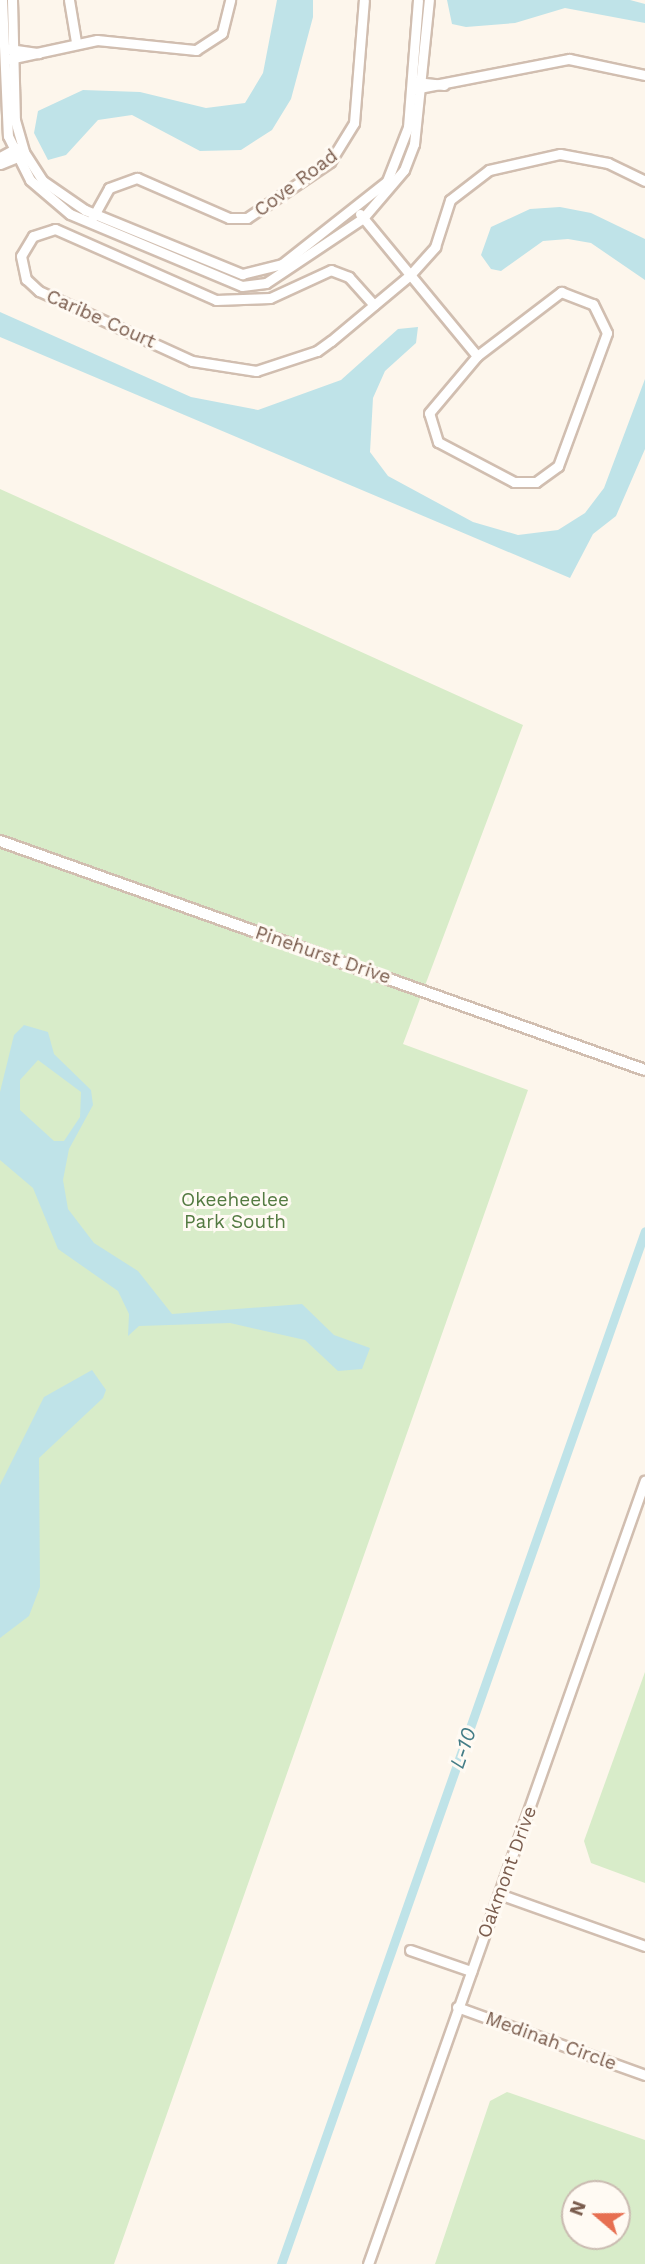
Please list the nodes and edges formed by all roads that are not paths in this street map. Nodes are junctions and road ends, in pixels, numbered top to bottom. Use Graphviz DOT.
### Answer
graph roads {
  1 [pos="2,0"];
  2 [pos="12,0"];
  3 [pos="69,0"];
  4 [pos="230,0"];
  5 [pos="364,0"];
  6 [pos="418,0"];
  7 [pos="429,0"];
  8 [pos="76,42"];
  9 [pos="5,54"];
  10 [pos="645,75"];
  11 [pos="415,86"];
  12 [pos="23,148"];
  13 [pos="13,155"];
  14 [pos="0,157"];
  15 [pos="0,164"];
  16 [pos="645,181"];
  17 [pos="360,214"];
  18 [pos="92,219"];
  19 [pos="410,275"];
  20 [pos="374,305"];
  21 [pos="477,356"];
  22 [pos="0,841"];
  23 [pos="645,1070"];
  24 [pos="645,1480"];
  25 [pos="499,1894"];
  26 [pos="645,1946"];
  27 [pos="410,1950"];
  28 [pos="471,1972"];
  29 [pos="457,2007"];
  30 [pos="645,2075"];
  31 [pos="368,2264"];
  1 -- 9 [label="street"];
  2 -- 9 [label="street"];
  3 -- 8 [label="street"];
  4 -- 8 [label="street"];
  5 -- 18 [label="street, Cove Road"];
  6 -- 11 [label="street"];
  7 -- 11 [label="street"];
  8 -- 9 [label="street"];
  9 -- 12 [label="street"];
  9 -- 13 [label="street"];
  10 -- 11 [label="street"];
  11 -- 17 [label="street"];
  12 -- 13 [label="street"];
  12 -- 18 [label="street"];
  13 -- 14 [label="street"];
  13 -- 15 [label="street"];
  13 -- 18 [label="street"];
  16 -- 19 [label="street, Caribe Court"];
  17 -- 18 [label="street"];
  17 -- 19 [label="street"];
  19 -- 20 [label="street, Caribe Court"];
  19 -- 21 [label="street"];
  20 -- 20 [label="street, Caribe Court"];
  21 -- 21 [label="street"];
  22 -- 23 [label="street, Pinehurst Drive"];
  24 -- 25 [label="street, Oakmont Drive"];
  25 -- 26 [label="street"];
  25 -- 28 [label="street, Oakmont Drive"];
  27 -- 28 [label="street"];
  28 -- 29 [label="street, Oakmont Drive"];
  29 -- 30 [label="street, Medinah Circle"];
  29 -- 31 [label="street, Oakmont Drive"];
}
